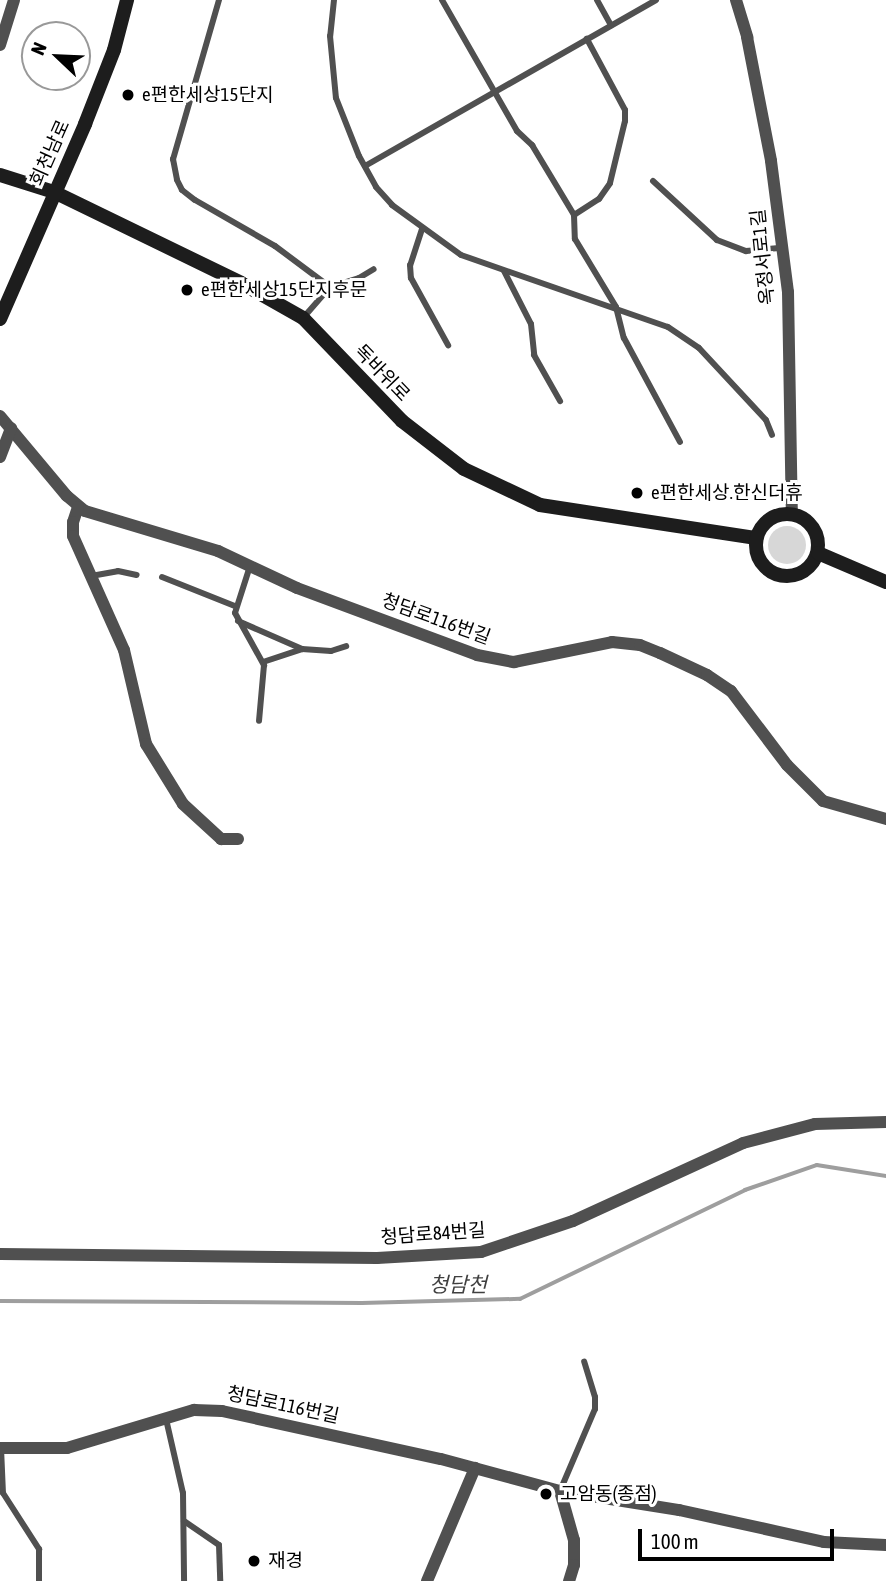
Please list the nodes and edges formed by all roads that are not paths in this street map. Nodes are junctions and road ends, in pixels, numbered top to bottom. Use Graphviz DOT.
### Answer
graph roads {
  1 [pos="14,0"];
  2 [pos="128,0"];
  3 [pos="219,0"];
  4 [pos="334,0"];
  5 [pos="442,0"];
  6 [pos="597,0"];
  7 [pos="656,0"];
  8 [pos="736,0"];
  9 [pos="611,25"];
  10 [pos="587,39"];
  11 [pos="0,45"];
  12 [pos="494,93"];
  13 [pos="365,166"];
  14 [pos="0,175"];
  15 [pos="653,181"];
  16 [pos="54,192"];
  17 [pos="574,215"];
  18 [pos="422,229"];
  19 [pos="782,248"];
  20 [pos="374,269"];
  21 [pos="504,271"];
  22 [pos="330,287"];
  23 [pos="616,307"];
  24 [pos="303,318"];
  25 [pos="0,319"];
  26 [pos="448,345"];
  27 [pos="560,401"];
  28 [pos="0,416"];
  29 [pos="11,428"];
  30 [pos="772,435"];
  31 [pos="680,442"];
  32 [pos="0,457"];
  33 [pos="78,507"];
  34 [pos="792,513"];
  35 [pos="757,538"];
  36 [pos="818,553"];
  37 [pos="250,565"];
  38 [pos="137,575"];
  39 [pos="91,576"];
  40 [pos="162,578"];
  41 [pos="886,582"];
  42 [pos="235,606"];
  43 [pos="238,621"];
  44 [pos="346,646"];
  45 [pos="302,649"];
  46 [pos="263,662"];
  47 [pos="259,721"];
  48 [pos="886,819"];
  49 [pos="238,839"];
  50 [pos="886,1122"];
  51 [pos="0,1255"];
  52 [pos="584,1362"];
  53 [pos="166,1419"];
  54 [pos="1,1448"];
  55 [pos="475,1468"];
  56 [pos="561,1491"];
  57 [pos="184,1521"];
  58 [pos="886,1545"];
  59 [pos="38,1581"];
  60 [pos="184,1581"];
  61 [pos="220,1581"];
  62 [pos="427,1581"];
  63 [pos="569,1581"];
  1 -- 11 [label="street"];
  2 -- 16 [label="main road, 회천남로"];
  3 -- 22 [label="lane"];
  4 -- 13 [label="lane"];
  5 -- 12 [label="lane"];
  6 -- 9 [label="lane"];
  7 -- 9 [label="lane"];
  8 -- 19 [label="street, 옥정서로1길"];
  9 -- 10 [label="lane"];
  10 -- 12 [label="lane"];
  10 -- 17 [label="lane"];
  12 -- 13 [label="lane"];
  12 -- 17 [label="lane"];
  13 -- 18 [label="lane"];
  14 -- 16 [label="main road, 독바위로"];
  15 -- 19 [label="lane"];
  16 -- 24 [label="main road, 독바위로"];
  16 -- 25 [label="main road, 회천남로"];
  17 -- 23 [label="lane"];
  18 -- 21 [label="lane"];
  18 -- 26 [label="lane"];
  19 -- 34 [label="street, 옥정서로1길"];
  20 -- 22 [label="lane"];
  21 -- 23 [label="lane"];
  21 -- 27 [label="lane"];
  22 -- 24 [label="lane"];
  23 -- 30 [label="lane"];
  23 -- 31 [label="lane"];
  24 -- 35 [label="main road, 독바위로"];
  28 -- 29 [label="street"];
  29 -- 32 [label="street"];
  29 -- 33 [label="street"];
  33 -- 37 [label="street, 청담로116번길"];
  33 -- 39 [label="street"];
  34 -- 35 [label="main road"];
  34 -- 36 [label="main road"];
  35 -- 36 [label="main road"];
  36 -- 41 [label="main road"];
  37 -- 42 [label="lane"];
  37 -- 48 [label="street, 청담로116번길"];
  38 -- 39 [label="lane"];
  39 -- 49 [label="street"];
  40 -- 42 [label="lane"];
  42 -- 43 [label="lane"];
  43 -- 45 [label="lane"];
  43 -- 46 [label="lane"];
  44 -- 45 [label="lane"];
  45 -- 46 [label="lane"];
  46 -- 47 [label="lane"];
  50 -- 51 [label="street, 청담로84번길"];
  52 -- 56 [label="lane"];
  53 -- 54 [label="street, 청담로116번길"];
  53 -- 55 [label="street, 청담로116번길"];
  53 -- 57 [label="lane"];
  54 -- 59 [label="lane, 청담로116번길"];
  55 -- 56 [label="street, 청담로116번길"];
  55 -- 62 [label="street"];
  56 -- 58 [label="street"];
  56 -- 63 [label="street"];
  57 -- 60 [label="lane"];
  57 -- 61 [label="lane"];
}
